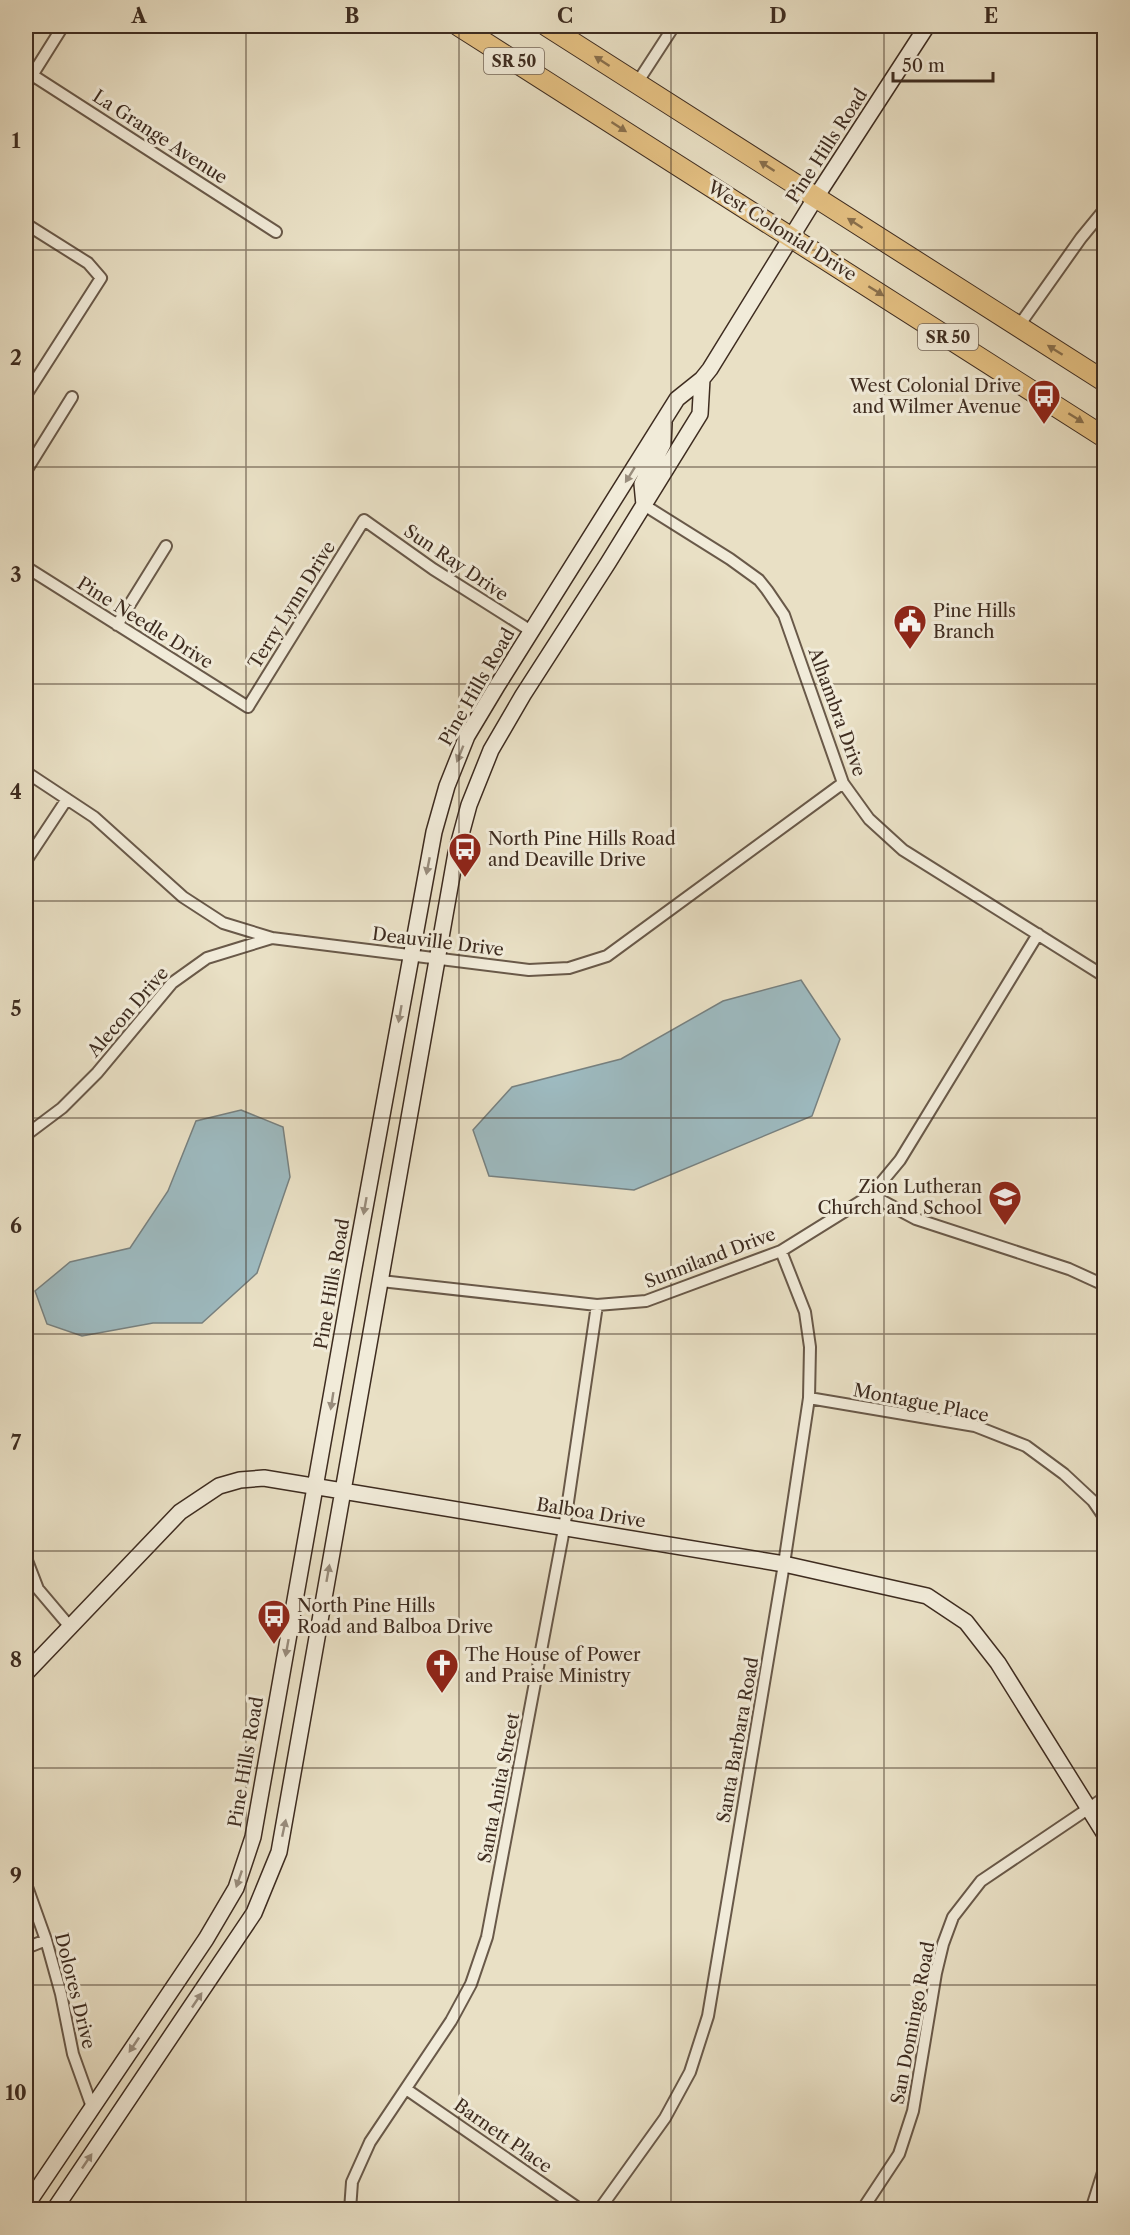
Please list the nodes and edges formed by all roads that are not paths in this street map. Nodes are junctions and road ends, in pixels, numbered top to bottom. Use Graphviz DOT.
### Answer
graph roads {
  1 [pos="63,26"];
  2 [pos="459,26"];
  3 [pos="547,26"];
  4 [pos="674,26"];
  5 [pos="927,26"];
  6 [pos="29,73"];
  7 [pos="637,83"];
  8 [pos="26,85"];
  9 [pos="816,197"];
  10 [pos="1104,210"];
  11 [pos="26,224"];
  12 [pos="276,232"];
  13 [pos="791,237"];
  14 [pos="1018,327"];
  15 [pos="702,379"];
  16 [pos="1104,381"];
  17 [pos="26,395"];
  18 [pos="72,397"];
  19 [pos="664,420"];
  20 [pos="1104,437"];
  21 [pos="26,471"];
  22 [pos="644,505"];
  23 [pos="364,520"];
  24 [pos="166,546"];
  25 [pos="26,567"];
  26 [pos="117,625"];
  27 [pos="531,631"];
  28 [pos="248,707"];
  29 [pos="26,772"];
  30 [pos="843,783"];
  31 [pos="67,799"];
  32 [pos="26,861"];
  33 [pos="1038,934"];
  34 [pos="272,938"];
  35 [pos="411,957"];
  36 [pos="437,960"];
  37 [pos="1104,976"];
  38 [pos="26,1135"];
  39 [pos="871,1195"];
  40 [pos="781,1251"];
  41 [pos="381,1281"];
  42 [pos="1104,1286"];
  43 [pos="597,1305"];
  44 [pos="809,1398"];
  45 [pos="315,1487"];
  46 [pos="341,1491"];
  47 [pos="1104,1517"];
  48 [pos="564,1529"];
  49 [pos="26,1558"];
  50 [pos="784,1564"];
  51 [pos="70,1628"];
  52 [pos="26,1673"];
  53 [pos="1104,1798"];
  54 [pos="1089,1808"];
  55 [pos="1104,1833"];
  56 [pos="26,1884"];
  57 [pos="46,1940"];
  58 [pos="26,1948"];
  59 [pos="406,2089"];
  60 [pos="92,2107"];
  61 [pos="1104,2169"];
  62 [pos="26,2206"];
  63 [pos="54,2210"];
  64 [pos="350,2210"];
  65 [pos="581,2210"];
  66 [pos="600,2210"];
  67 [pos="862,2210"];
  68 [pos="1091,2210"];
  1 -- 6 [label="street"];
  2 -- 13 [label="highway, West Colonial Drive / SR 50, one-way"];
  7 -- 3 [label="highway, SR 50, one-way"];
  4 -- 7 [label="street"];
  5 -- 9 [label="main road, Pine Hills Road"];
  6 -- 8 [label="street"];
  6 -- 12 [label="street, La Grange Avenue"];
  9 -- 7 [label="highway, SR 50, one-way"];
  9 -- 13 [label="main road, Pine Hills Road"];
  14 -- 9 [label="highway, SR 50, one-way"];
  10 -- 14 [label="street"];
  11 -- 17 [label="street"];
  13 -- 15 [label="main road, Pine Hills Road"];
  13 -- 20 [label="highway, West Colonial Drive / SR 50, one-way"];
  16 -- 14 [label="highway, SR 50, one-way"];
  15 -- 19 [label="main road, Pine Hills Road"];
  15 -- 22 [label="main road, Pine Hills Road"];
  18 -- 21 [label="street"];
  19 -- 22 [label="main road"];
  19 -- 27 [label="main road, Pine Hills Road, one-way"];
  22 -- 30 [label="street, Alhambra Drive"];
  22 -- 36 [label="main road, Pine Hills Road"];
  23 -- 27 [label="street, Sun Ray Drive"];
  23 -- 28 [label="street, Terry Lynn Drive"];
  24 -- 26 [label="street"];
  25 -- 26 [label="street, Pine Needle Drive"];
  26 -- 28 [label="street, Pine Needle Drive"];
  27 -- 35 [label="main road, Pine Hills Road, one-way"];
  29 -- 31 [label="street, Deauville Drive"];
  30 -- 33 [label="street, Alhambra Drive"];
  30 -- 36 [label="street, Deauville Drive"];
  31 -- 32 [label="street"];
  31 -- 34 [label="street, Deauville Drive"];
  33 -- 37 [label="street, Alhambra Drive"];
  33 -- 39 [label="street, Sunniland Drive"];
  34 -- 35 [label="street, Deauville Drive"];
  34 -- 38 [label="street, Alecon Drive"];
  35 -- 36 [label="street, Deauville Drive"];
  35 -- 45 [label="main road, Pine Hills Road, one-way"];
  36 -- 41 [label="main road, Pine Hills Road"];
  39 -- 40 [label="street, Sunniland Drive"];
  39 -- 42 [label="street"];
  40 -- 43 [label="street, Sunniland Drive"];
  40 -- 44 [label="street, Santa Barbara Road"];
  41 -- 43 [label="street, Sunniland Drive"];
  41 -- 46 [label="main road, Pine Hills Road"];
  43 -- 48 [label="street, Santa Anita Street"];
  44 -- 47 [label="street, Montague Place"];
  44 -- 50 [label="street, Santa Barbara Road"];
  45 -- 46 [label="main road, Balboa Drive"];
  45 -- 51 [label="main road, Balboa Drive"];
  45 -- 60 [label="main road, Pine Hills Road, one-way"];
  46 -- 48 [label="main road, Balboa Drive"];
  63 -- 46 [label="main road, Pine Hills Road, one-way"];
  48 -- 50 [label="main road, Balboa Drive"];
  48 -- 59 [label="street, Santa Anita Street"];
  49 -- 51 [label="street"];
  50 -- 54 [label="main road, Balboa Drive"];
  50 -- 66 [label="street, Santa Barbara Road"];
  51 -- 52 [label="main road, Balboa Drive"];
  53 -- 54 [label="street, San Domingo Road"];
  54 -- 55 [label="main road, Balboa Drive"];
  54 -- 67 [label="street, San Domingo Road"];
  56 -- 57 [label="street, Dolores Drive"];
  57 -- 58 [label="street"];
  57 -- 60 [label="street, Dolores Drive"];
  59 -- 64 [label="street, Santa Anita Street"];
  59 -- 65 [label="street, Barnett Place"];
  60 -- 62 [label="main road, Pine Hills Road"];
  61 -- 68 [label="street"];
}
